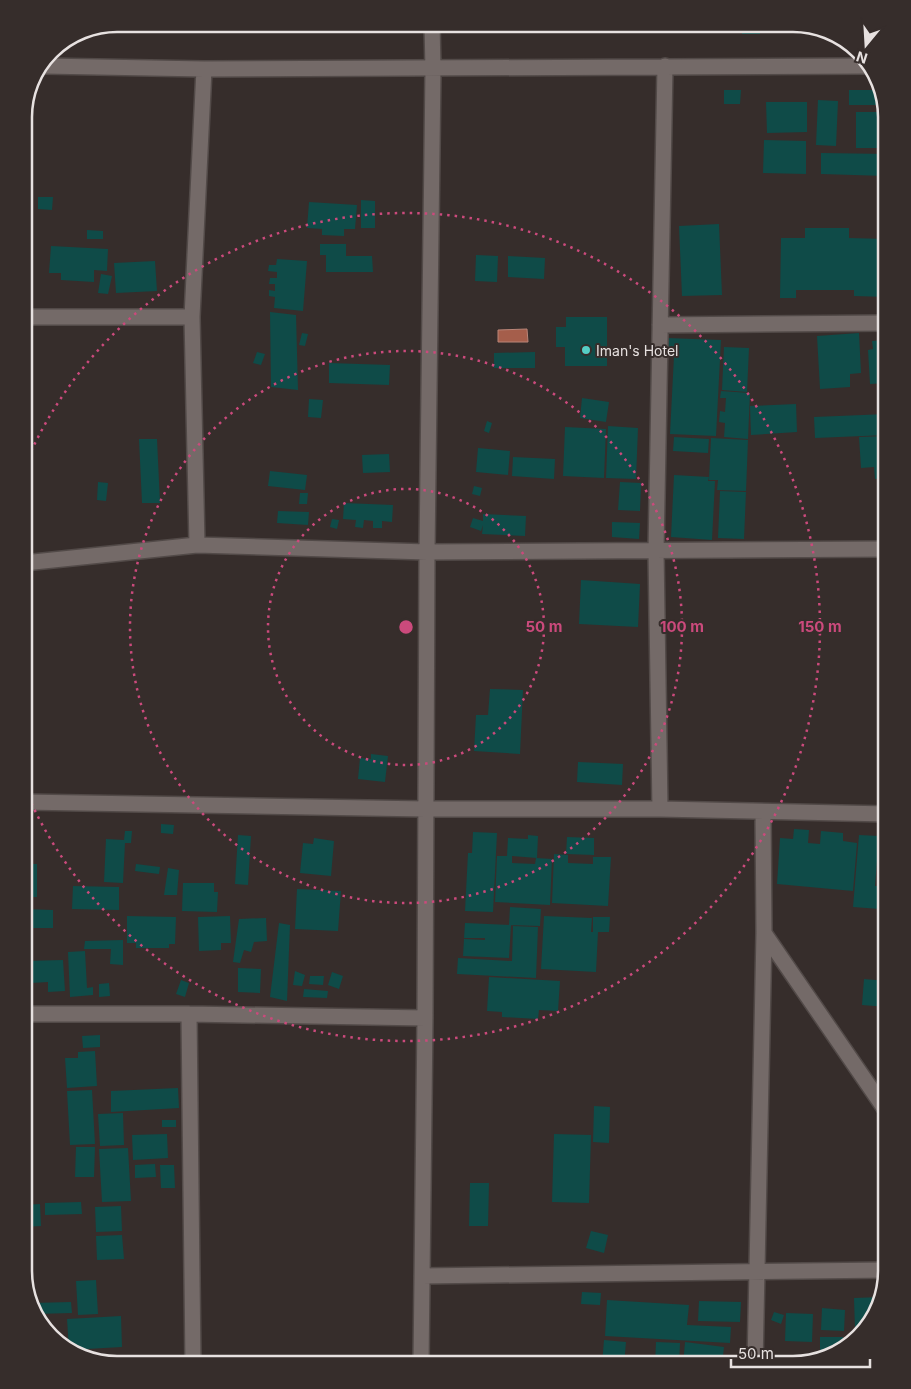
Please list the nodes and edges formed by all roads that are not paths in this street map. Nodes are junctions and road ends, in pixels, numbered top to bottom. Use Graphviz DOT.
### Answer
graph roads {
  1 [pos="432,32"];
  2 [pos="841,64"];
  3 [pos="50,66"];
  4 [pos="665,66"];
  5 [pos="433,68"];
  6 [pos="204,69"];
  7 [pos="33,317"];
  8 [pos="192,317"];
  9 [pos="878,323"];
  10 [pos="660,325"];
  11 [pos="197,545"];
  12 [pos="878,549"];
  13 [pos="656,551"];
  14 [pos="427,552"];
  15 [pos="33,562"];
  16 [pos="32,802"];
  17 [pos="425,809"];
  18 [pos="660,809"];
  19 [pos="763,813"];
  20 [pos="878,814"];
  21 [pos="764,933"];
  22 [pos="32,1014"];
  23 [pos="189,1014"];
  24 [pos="425,1018"];
  25 [pos="878,1099"];
  26 [pos="878,1270"];
  27 [pos="756,1272"];
  28 [pos="422,1276"];
  29 [pos="193,1356"];
  30 [pos="421,1356"];
  31 [pos="755,1356"];
  1 -- 5 [label="street"];
  2 -- 4 [label="street"];
  3 -- 6 [label="street"];
  4 -- 5 [label="street"];
  4 -- 10 [label="street"];
  5 -- 6 [label="street"];
  5 -- 14 [label="street"];
  6 -- 8 [label="street"];
  7 -- 8 [label="street"];
  8 -- 11 [label="street"];
  9 -- 10 [label="street"];
  10 -- 13 [label="street"];
  11 -- 14 [label="street"];
  11 -- 15 [label="street"];
  12 -- 13 [label="street"];
  13 -- 14 [label="street"];
  13 -- 18 [label="street"];
  14 -- 17 [label="street"];
  16 -- 17 [label="street"];
  17 -- 18 [label="street"];
  17 -- 24 [label="street"];
  18 -- 19 [label="street"];
  19 -- 20 [label="street"];
  19 -- 21 [label="street"];
  21 -- 25 [label="street"];
  21 -- 27 [label="street"];
  22 -- 23 [label="street"];
  23 -- 24 [label="street"];
  23 -- 29 [label="street"];
  24 -- 28 [label="street"];
  26 -- 27 [label="street"];
  27 -- 28 [label="street"];
  27 -- 31 [label="street"];
  28 -- 30 [label="street"];
}
